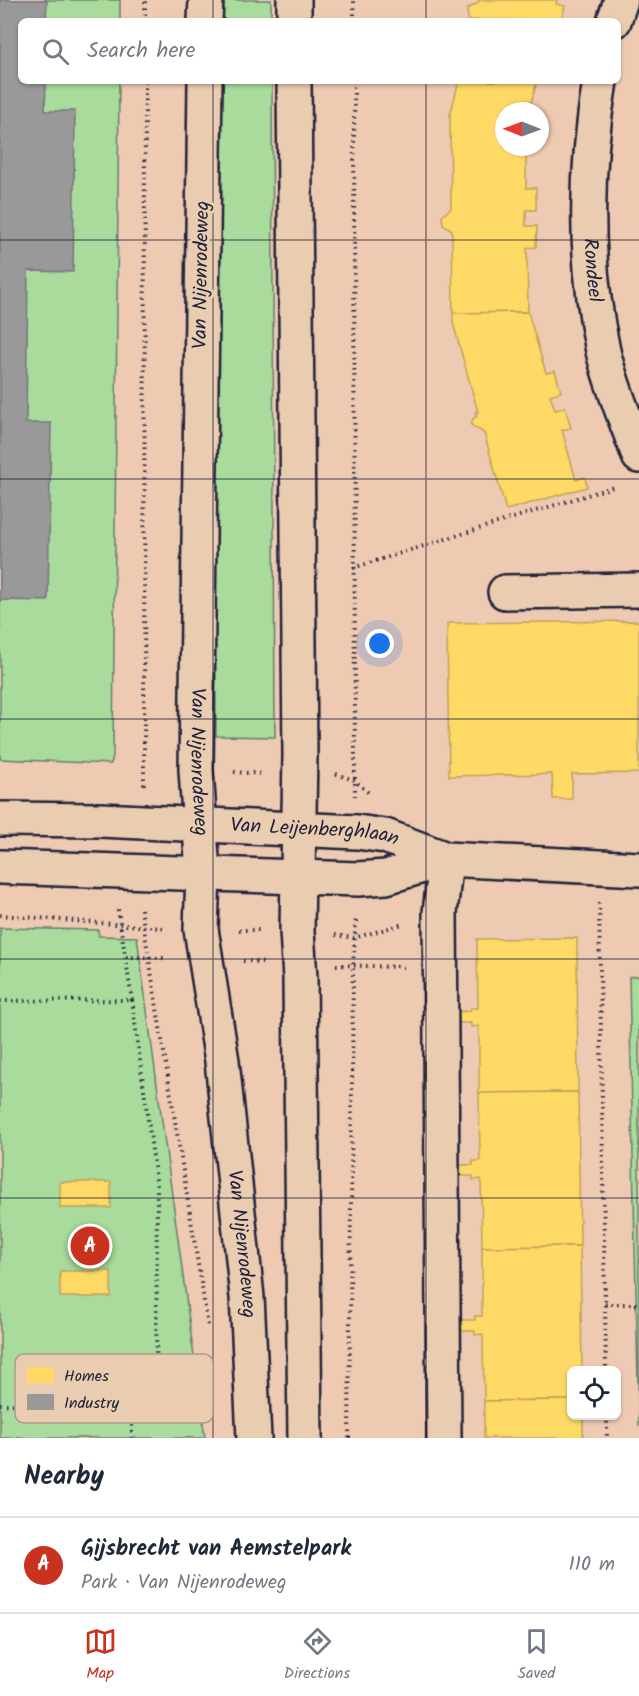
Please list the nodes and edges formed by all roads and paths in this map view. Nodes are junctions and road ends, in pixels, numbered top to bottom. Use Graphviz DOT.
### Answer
graph roads {
  1 [pos="145,0"];
  2 [pos="206,0"];
  3 [pos="294,0"];
  4 [pos="354,0"];
  5 [pos="621,0"];
  6 [pos="145,18"];
  7 [pos="205,18"];
  8 [pos="294,18"];
  9 [pos="354,18"];
  10 [pos="615,18"];
  11 [pos="145,84"];
  12 [pos="205,84"];
  13 [pos="294,84"];
  14 [pos="354,84"];
  15 [pos="600,84"];
  16 [pos="633,469"];
  17 [pos="353,568"];
  18 [pos="639,590"];
  19 [pos="505,592"];
  20 [pos="0,819"];
  21 [pos="141,823"];
  22 [pos="200,826"];
  23 [pos="298,831"];
  24 [pos="357,832"];
  25 [pos="446,859"];
  26 [pos="0,867"];
  27 [pos="599,868"];
  28 [pos="639,869"];
  29 [pos="127,871"];
  30 [pos="203,873"];
  31 [pos="297,877"];
  32 [pos="357,879"];
  33 [pos="132,1000"];
  34 [pos="0,1001"];
  35 [pos="605,1304"];
  36 [pos="639,1304"];
  37 [pos="208,1330"];
  38 [pos="156,1354"];
  39 [pos="606,1366"];
  40 [pos="0,1404"];
  41 [pos="15,1404"];
  42 [pos="213,1409"];
  43 [pos="223,1409"];
  44 [pos="607,1420"];
  45 [pos="254,1438"];
  46 [pos="305,1438"];
  47 [pos="349,1438"];
  48 [pos="444,1438"];
  49 [pos="607,1438"];
  1 -- 6 [label="path"];
  2 -- 7 [label="main road"];
  3 -- 8 [label="main road"];
  4 -- 9 [label="path"];
  5 -- 10 [label="main road"];
  11 -- 21 [label="path"];
  12 -- 22 [label="main road, Van Nijenrodeweg"];
  13 -- 23 [label="main road"];
  14 -- 17 [label="path"];
  15 -- 16 [label="main road, Rondeel"];
  16 -- 17 [label="path"];
  17 -- 24 [label="path"];
  18 -- 19 [label="main road"];
  20 -- 21 [label="main road, Van Leijenberghlaan"];
  21 -- 22 [label="main road, Van Leijenberghlaan"];
  22 -- 23 [label="main road, Van Leijenberghlaan"];
  22 -- 30 [label="main road, Van Nijenrodeweg"];
  23 -- 24 [label="main road, Van Leijenberghlaan"];
  23 -- 31 [label="main road"];
  24 -- 25 [label="main road, Van Leijenberghlaan"];
  25 -- 27 [label="main road, Van Leijenberghlaan"];
  25 -- 32 [label="main road, Van Leijenberghlaan"];
  25 -- 48 [label="main road"];
  26 -- 29 [label="main road, Van Leijenberghlaan"];
  27 -- 28 [label="main road, Van Leijenberghlaan"];
  27 -- 35 [label="path"];
  29 -- 30 [label="main road, Van Leijenberghlaan"];
  29 -- 33 [label="path"];
  29 -- 37 [label="path"];
  30 -- 31 [label="main road, Van Leijenberghlaan"];
  30 -- 45 [label="main road, Van Nijenrodeweg"];
  31 -- 32 [label="main road, Van Leijenberghlaan"];
  31 -- 46 [label="main road"];
  32 -- 47 [label="path"];
  33 -- 34 [label="path"];
  33 -- 38 [label="path"];
  35 -- 36 [label="path"];
  35 -- 39 [label="path"];
  40 -- 41 [label="path"];
  42 -- 43 [label="path"];
  44 -- 49 [label="path"];
}
